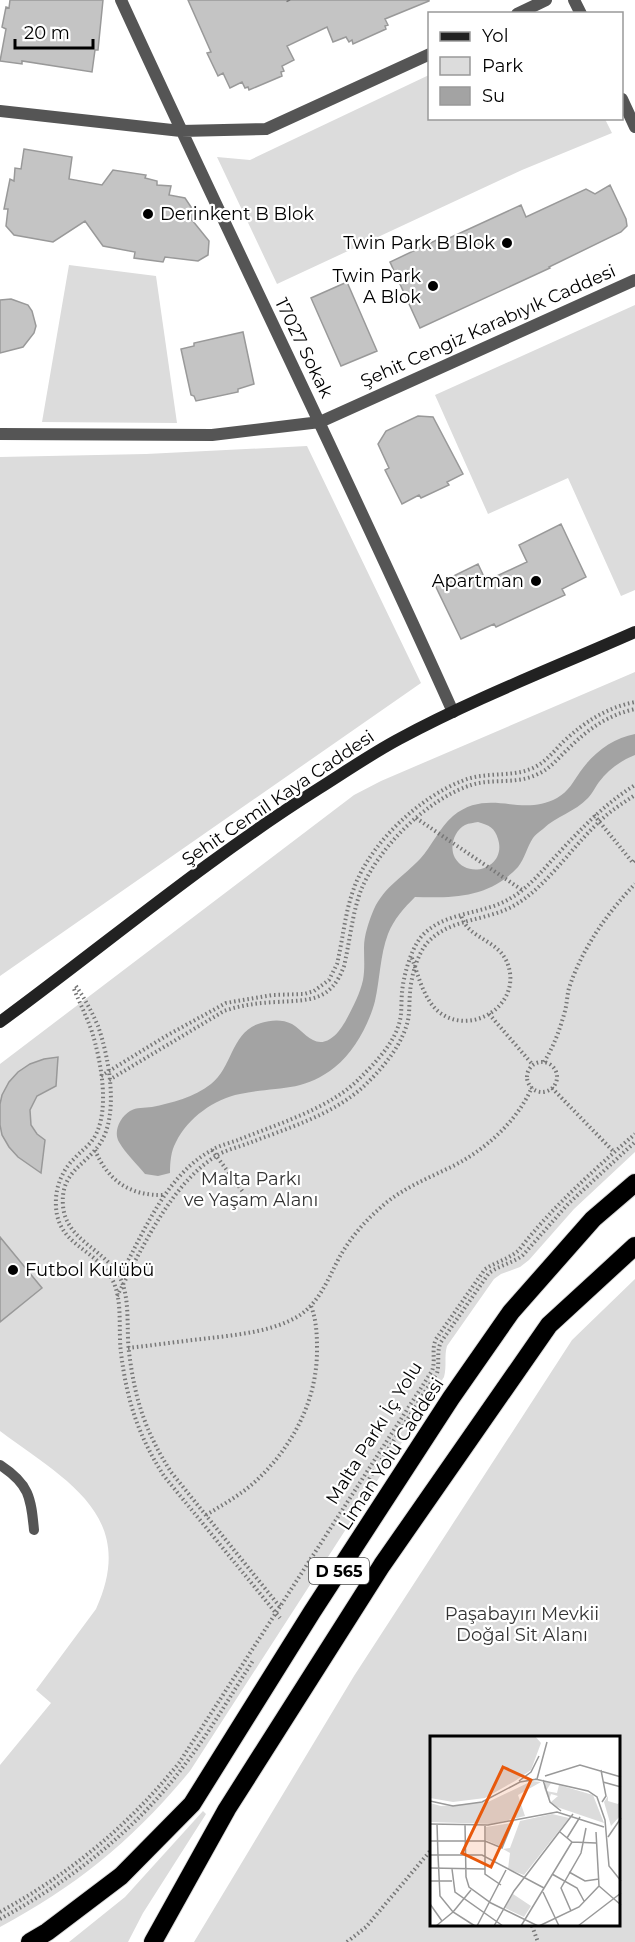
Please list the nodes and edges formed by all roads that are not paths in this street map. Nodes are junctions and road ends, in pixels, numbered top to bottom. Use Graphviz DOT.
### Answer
graph roads {
  1 [pos="121,0"];
  2 [pos="546,0"];
  3 [pos="521,12"];
  4 [pos="428,54"];
  5 [pos="623,103"];
  6 [pos="0,111"];
  7 [pos="635,127"];
  8 [pos="181,130"];
  9 [pos="635,280"];
  10 [pos="320,422"];
  11 [pos="0,434"];
  12 [pos="635,633"];
  13 [pos="453,712"];
  14 [pos="0,1022"];
  15 [pos="635,1183"];
  16 [pos="635,1246"];
  17 [pos="0,1465"];
  18 [pos="34,1530"];
  19 [pos="30,1942"];
  20 [pos="153,1942"];
  1 -- 8 [label="street, 17027 Sokak"];
  2 -- 3 [label="street"];
  4 -- 8 [label="street"];
  5 -- 7 [label="street"];
  6 -- 8 [label="street"];
  8 -- 10 [label="street, 17027 Sokak"];
  9 -- 10 [label="street, Şehit Cengiz Karabıyık Caddesi"];
  10 -- 11 [label="street, Şehit Cengiz Karabıyık Caddesi"];
  10 -- 13 [label="street, 17027 Sokak"];
  12 -- 13 [label="street, Şehit Cemil Kaya Caddesi"];
  13 -- 14 [label="street, Şehit Cemil Kaya Caddesi"];
  15 -- 19 [label="highway, Liman Yolu Caddesi / D 565"];
  16 -- 20 [label="highway, D 565"];
  17 -- 18 [label="lane"];
}
